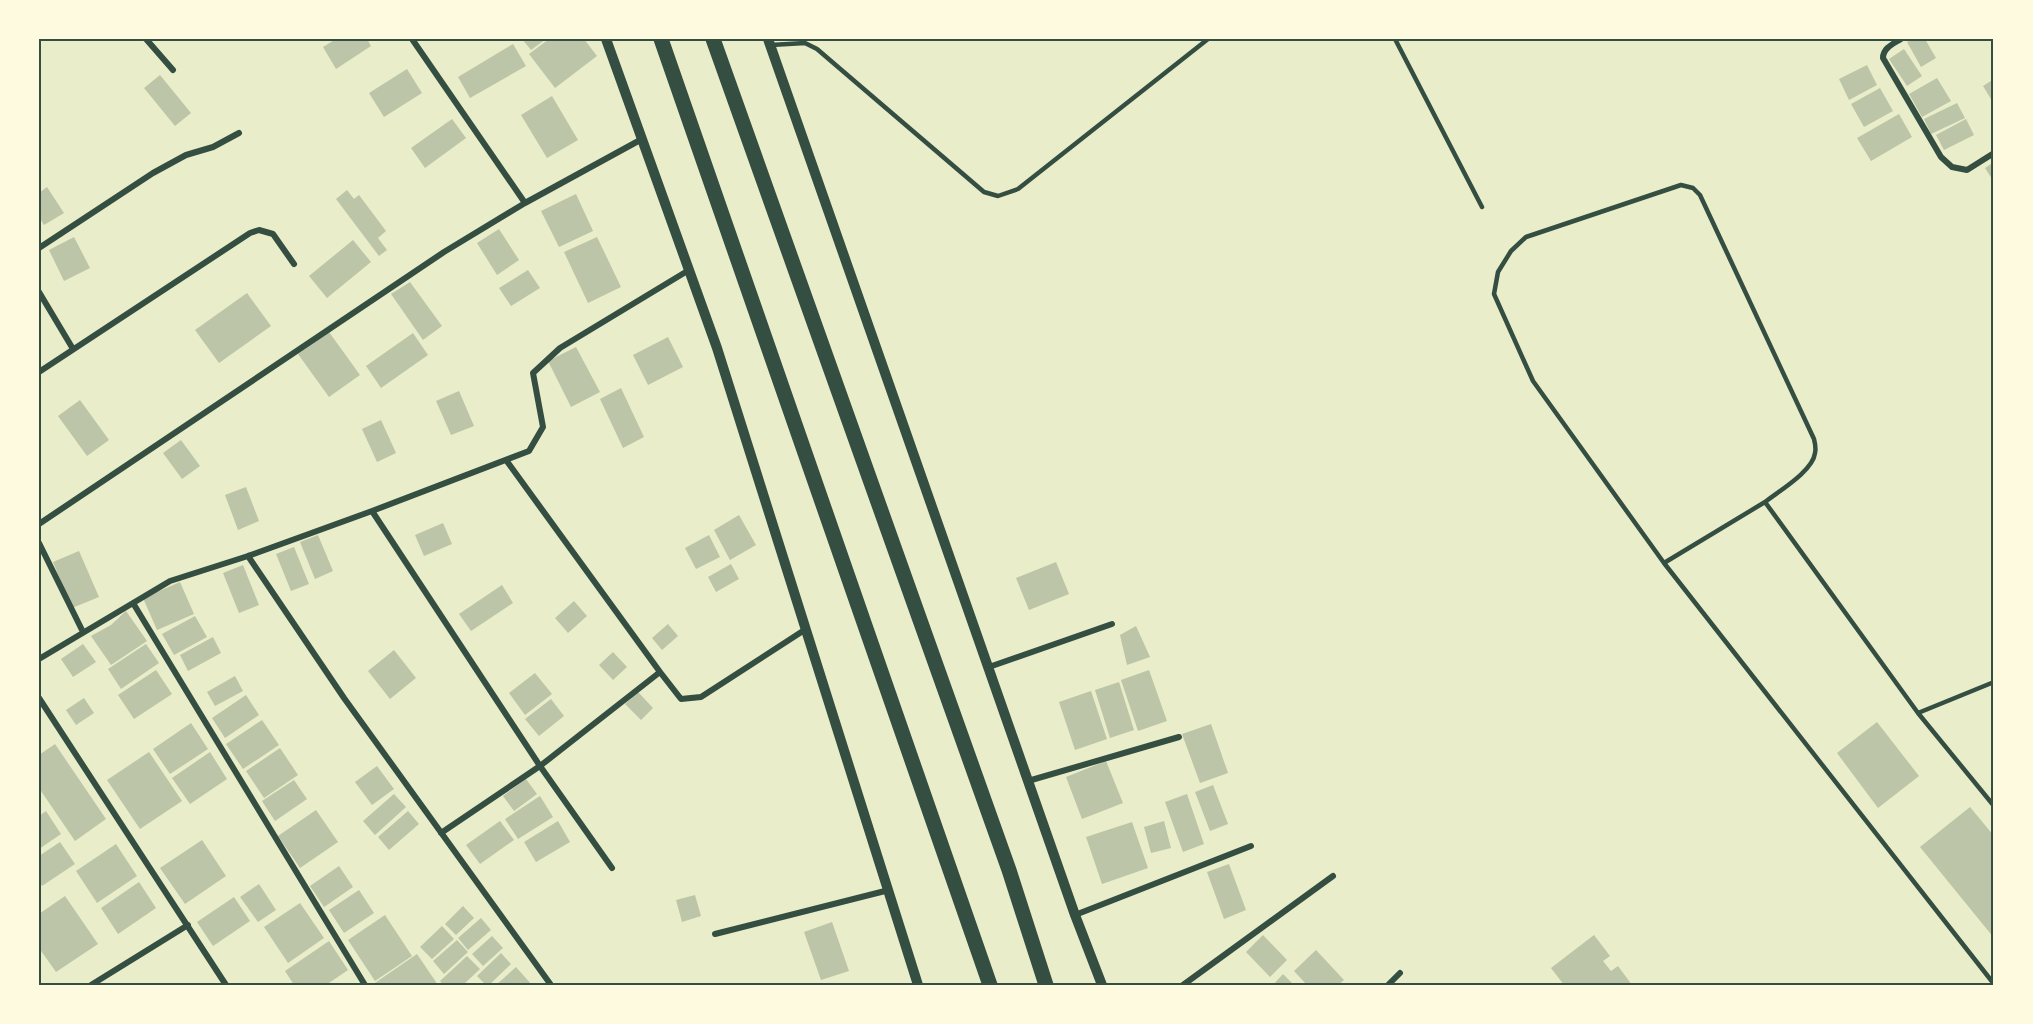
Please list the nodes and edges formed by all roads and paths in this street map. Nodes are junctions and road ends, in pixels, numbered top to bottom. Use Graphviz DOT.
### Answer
graph roads {
  1 [pos="147,39"];
  2 [pos="412,39"];
  3 [pos="606,39"];
  4 [pos="661,39"];
  5 [pos="712,39"];
  6 [pos="1208,39"];
  7 [pos="1395,39"];
  8 [pos="1901,39"];
  9 [pos="769,42"];
  10 [pos="173,70"];
  11 [pos="239,133"];
  12 [pos="642,139"];
  13 [pos="1994,153"];
  14 [pos="525,203"];
  15 [pos="1482,207"];
  16 [pos="39,248"];
  17 [pos="294,264"];
  18 [pos="689,270"];
  19 [pos="39,292"];
  20 [pos="73,349"];
  21 [pos="39,372"];
  22 [pos="506,460"];
  23 [pos="1765,502"];
  24 [pos="372,511"];
  25 [pos="39,524"];
  26 [pos="39,543"];
  27 [pos="248,556"];
  28 [pos="1664,563"];
  29 [pos="133,603"];
  30 [pos="1112,624"];
  31 [pos="806,629"];
  32 [pos="83,632"];
  33 [pos="39,659"];
  34 [pos="989,667"];
  35 [pos="660,672"];
  36 [pos="1994,682"];
  37 [pos="39,698"];
  38 [pos="1918,713"];
  39 [pos="1179,737"];
  40 [pos="540,766"];
  41 [pos="1028,781"];
  42 [pos="1994,806"];
  43 [pos="441,833"];
  44 [pos="1251,846"];
  45 [pos="612,868"];
  46 [pos="1333,876"];
  47 [pos="889,890"];
  48 [pos="1075,915"];
  49 [pos="188,925"];
  50 [pos="715,934"];
  51 [pos="1400,973"];
  52 [pos="1994,984"];
  53 [pos="91,985"];
  54 [pos="226,985"];
  55 [pos="365,985"];
  56 [pos="551,985"];
  57 [pos="918,985"];
  58 [pos="990,985"];
  59 [pos="1046,985"];
  60 [pos="1102,985"];
  61 [pos="1183,985"];
  62 [pos="1388,985"];
  1 -- 10 [label="street"];
  2 -- 14 [label="street"];
  3 -- 12 [label="street"];
  4 -- 58 [label="highway"];
  5 -- 59 [label="highway"];
  6 -- 9 [label="lane"];
  7 -- 15 [label="lane"];
  8 -- 13 [label="street"];
  9 -- 34 [label="street"];
  11 -- 16 [label="street"];
  12 -- 14 [label="street"];
  12 -- 18 [label="street"];
  14 -- 25 [label="street"];
  17 -- 20 [label="street"];
  18 -- 22 [label="street"];
  18 -- 31 [label="street"];
  19 -- 20 [label="street"];
  20 -- 21 [label="street"];
  22 -- 24 [label="street"];
  22 -- 35 [label="street"];
  23 -- 28 [label="lane"];
  23 -- 28 [label="lane"];
  23 -- 38 [label="lane"];
  24 -- 27 [label="street"];
  24 -- 40 [label="street"];
  26 -- 32 [label="street"];
  27 -- 29 [label="street"];
  27 -- 43 [label="street"];
  28 -- 52 [label="lane"];
  29 -- 32 [label="street"];
  29 -- 55 [label="street"];
  30 -- 34 [label="street"];
  31 -- 35 [label="street"];
  31 -- 47 [label="street"];
  32 -- 33 [label="street"];
  34 -- 41 [label="street"];
  35 -- 40 [label="street"];
  36 -- 38 [label="lane"];
  37 -- 49 [label="street"];
  38 -- 42 [label="lane"];
  39 -- 41 [label="street"];
  40 -- 43 [label="street"];
  40 -- 45 [label="street"];
  41 -- 48 [label="street"];
  43 -- 56 [label="street"];
  44 -- 48 [label="street"];
  46 -- 61 [label="street"];
  47 -- 50 [label="street"];
  47 -- 57 [label="street"];
  48 -- 60 [label="street"];
  49 -- 53 [label="street"];
  49 -- 54 [label="street"];
  51 -- 62 [label="street"];
}
